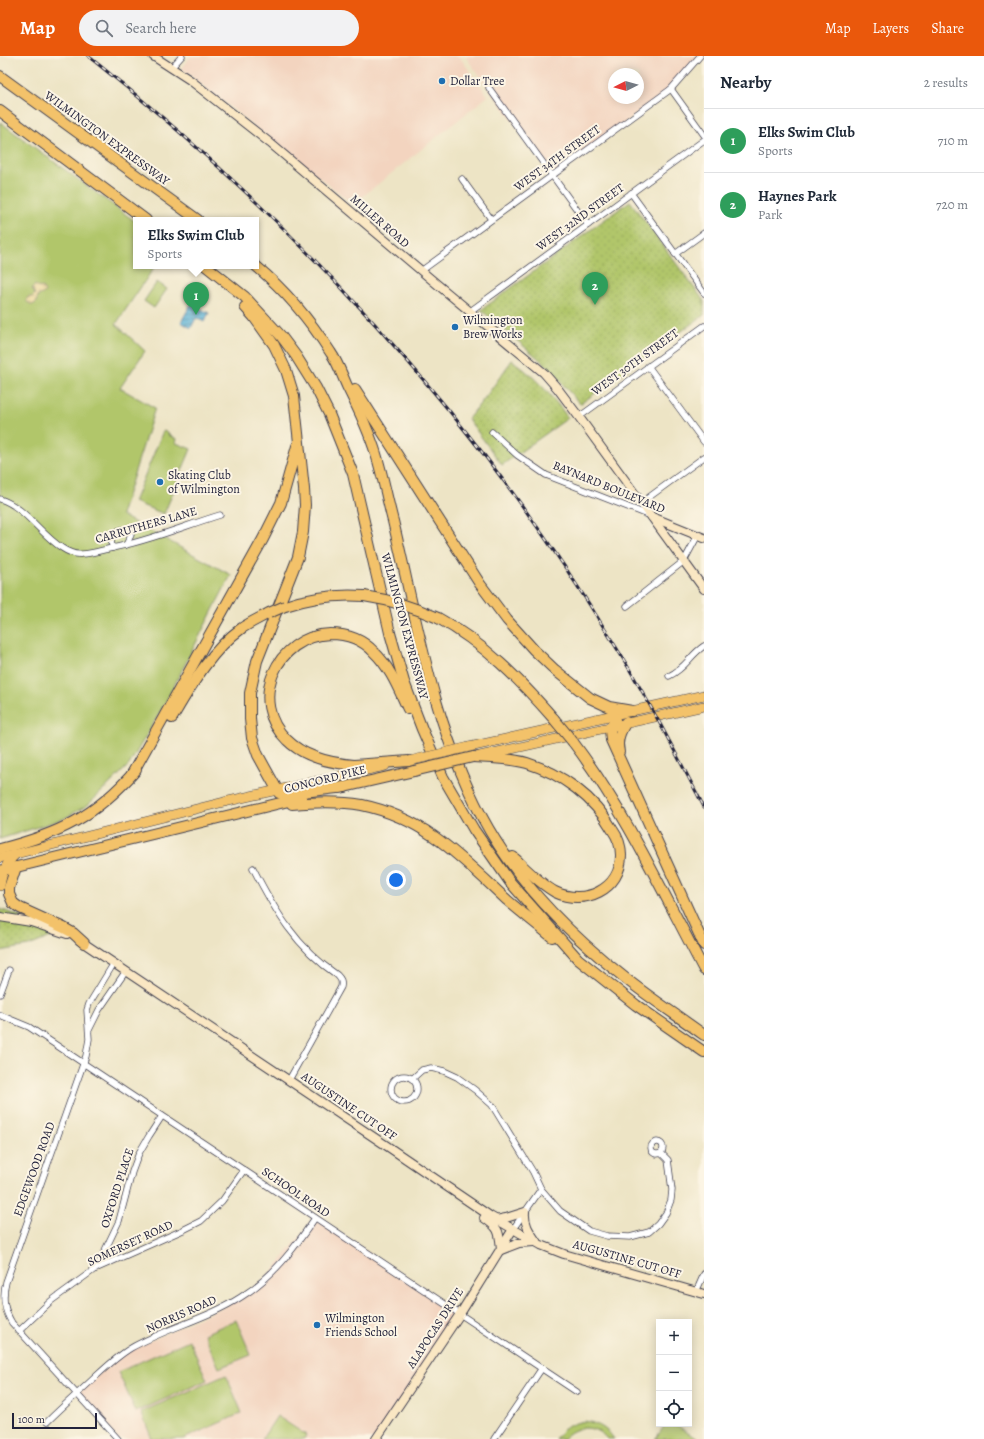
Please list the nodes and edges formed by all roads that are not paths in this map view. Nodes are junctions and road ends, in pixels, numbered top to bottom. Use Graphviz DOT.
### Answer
graph roads {
  1 [pos="153,56"];
  2 [pos="182,56"];
  3 [pos="700,56"];
  4 [pos="171,68"];
  5 [pos="0,76"];
  6 [pos="489,88"];
  7 [pos="671,88"];
  8 [pos="0,112"];
  9 [pos="704,135"];
  10 [pos="704,140"];
  11 [pos="553,175"];
  12 [pos="462,178"];
  13 [pos="631,193"];
  14 [pos="142,217"];
  15 [pos="194,217"];
  16 [pos="491,219"];
  17 [pos="588,225"];
  18 [pos="704,233"];
  19 [pos="676,254"];
  20 [pos="203,269"];
  21 [pos="210,269"];
  22 [pos="259,269"];
  23 [pos="420,271"];
  24 [pos="704,293"];
  25 [pos="469,312"];
  26 [pos="704,326"];
  27 [pos="333,354"];
  28 [pos="648,366"];
  29 [pos="579,417"];
  30 [pos="492,432"];
  31 [pos="298,438"];
  32 [pos="704,442"];
  33 [pos="704,457"];
  34 [pos="0,499"];
  35 [pos="641,503"];
  36 [pos="220,515"];
  37 [pos="651,516"];
  38 [pos="701,536"];
  39 [pos="126,545"];
  40 [pos="113,548"];
  41 [pos="684,561"];
  42 [pos="704,588"];
  43 [pos="628,606"];
  44 [pos="704,646"];
  45 [pos="669,676"];
  46 [pos="704,695"];
  47 [pos="704,700"];
  48 [pos="704,706"];
  49 [pos="632,710"];
  50 [pos="626,722"];
  51 [pos="613,723"];
  52 [pos="473,757"];
  53 [pos="410,760"];
  54 [pos="624,767"];
  55 [pos="132,774"];
  56 [pos="463,777"];
  57 [pos="345,786"];
  58 [pos="277,790"];
  59 [pos="266,806"];
  60 [pos="463,812"];
  61 [pos="0,849"];
  62 [pos="16,854"];
  63 [pos="0,858"];
  64 [pos="16,867"];
  65 [pos="253,868"];
  66 [pos="2,870"];
  67 [pos="0,886"];
  68 [pos="0,917"];
  69 [pos="84,943"];
  70 [pos="704,945"];
  71 [pos="578,958"];
  72 [pos="114,963"];
  73 [pos="8,970"];
  74 [pos="704,970"];
  75 [pos="126,971"];
  76 [pos="0,994"];
  77 [pos="0,1015"];
  78 [pos="88,1032"];
  79 [pos="704,1035"];
  80 [pos="704,1052"];
  81 [pos="84,1064"];
  82 [pos="412,1079"];
  83 [pos="289,1080"];
  84 [pos="162,1116"];
  85 [pos="661,1152"];
  86 [pos="244,1170"];
  87 [pos="541,1189"];
  88 [pos="481,1210"];
  89 [pos="525,1212"];
  90 [pos="315,1218"];
  91 [pos="496,1220"];
  92 [pos="513,1229"];
  93 [pos="538,1243"];
  94 [pos="501,1250"];
  95 [pos="95,1269"];
  96 [pos="704,1274"];
  97 [pos="700,1293"];
  98 [pos="460,1314"];
  99 [pos="19,1331"];
  100 [pos="542,1368"];
  101 [pos="577,1392"];
  102 [pos="77,1394"];
  103 [pos="47,1422"];
  104 [pos="118,1439"];
  105 [pos="376,1439"];
  106 [pos="494,1439"];
  1 -- 4 [label="street, MILLER ROAD"];
  2 -- 4 [label="street"];
  3 -- 7 [label="street, WEST 34TH STREET"];
  4 -- 23 [label="street, MILLER ROAD"];
  5 -- 15 [label="highway, WILMINGTON EXPRESSWAY"];
  6 -- 11 [label="street"];
  7 -- 9 [label="street"];
  7 -- 11 [label="street, WEST 34TH STREET"];
  8 -- 14 [label="highway"];
  10 -- 13 [label="street, WEST 32ND STREET"];
  11 -- 16 [label="street, WEST 34TH STREET"];
  11 -- 17 [label="street"];
  12 -- 16 [label="street"];
  13 -- 17 [label="street, WEST 32ND STREET"];
  13 -- 19 [label="street"];
  16 -- 23 [label="street, WEST 34TH STREET"];
  17 -- 25 [label="street, WEST 32ND STREET"];
  18 -- 19 [label="street"];
  19 -- 24 [label="street"];
  20 -- 31 [label="highway"];
  21 -- 60 [label="highway, WILMINGTON EXPRESSWAY"];
  22 -- 27 [label="highway, WILMINGTON EXPRESSWAY"];
  23 -- 25 [label="street, MILLER ROAD"];
  25 -- 29 [label="street, MILLER ROAD"];
  26 -- 28 [label="street, WEST 30TH STREET"];
  27 -- 49 [label="highway"];
  27 -- 56 [label="highway, WILMINGTON EXPRESSWAY"];
  28 -- 29 [label="street, WEST 30TH STREET"];
  28 -- 32 [label="street"];
  29 -- 35 [label="street, MILLER ROAD"];
  30 -- 37 [label="street, BAYNARD BOULEVARD"];
  31 -- 55 [label="highway"];
  31 -- 58 [label="highway"];
  33 -- 35 [label="street"];
  34 -- 40 [label="street, CARRUTHERS LANE"];
  35 -- 37 [label="street, MILLER ROAD"];
  36 -- 39 [label="street, CARRUTHERS LANE"];
  37 -- 38 [label="street, BAYNARD BOULEVARD"];
  37 -- 41 [label="street, MILLER ROAD"];
  38 -- 41 [label="street"];
  39 -- 40 [label="street, CARRUTHERS LANE"];
  39 -- 40 [label="street"];
  41 -- 42 [label="street, MILLER ROAD"];
  41 -- 43 [label="street"];
  44 -- 45 [label="street"];
  46 -- 49 [label="main road, CONCORD PIKE"];
  47 -- 51 [label="main road"];
  48 -- 50 [label="main road, CONCORD PIKE"];
  49 -- 53 [label="main road, CONCORD PIKE, bridge"];
  50 -- 51 [label="main road, CONCORD PIKE"];
  50 -- 54 [label="highway"];
  51 -- 52 [label="main road, CONCORD PIKE"];
  51 -- 54 [label="highway"];
  52 -- 56 [label="highway"];
  52 -- 57 [label="highway, CONCORD PIKE, bridge"];
  53 -- 58 [label="main road, CONCORD PIKE"];
  53 -- 60 [label="highway"];
  54 -- 70 [label="highway"];
  55 -- 61 [label="highway"];
  55 -- 74 [label="highway, bridge"];
  56 -- 79 [label="highway, WILMINGTON EXPRESSWAY"];
  57 -- 58 [label="highway"];
  57 -- 59 [label="highway, CONCORD PIKE"];
  58 -- 62 [label="main road, CONCORD PIKE"];
  59 -- 64 [label="highway, CONCORD PIKE"];
  59 -- 71 [label="highway"];
  60 -- 71 [label="highway, WILMINGTON EXPRESSWAY"];
  62 -- 63 [label="main road, CONCORD PIKE"];
  62 -- 66 [label="main road"];
  64 -- 66 [label="highway, CONCORD PIKE"];
  64 -- 69 [label="highway"];
  65 -- 83 [label="street"];
  66 -- 67 [label="main road"];
  68 -- 69 [label="street, AUGUSTINE CUT OFF"];
  69 -- 72 [label="street, AUGUSTINE CUT OFF"];
  71 -- 80 [label="highway, WILMINGTON EXPRESSWAY"];
  72 -- 75 [label="street, AUGUSTINE CUT OFF"];
  72 -- 78 [label="street, EDGEWOOD ROAD"];
  73 -- 76 [label="street"];
  75 -- 78 [label="street, EDGEWOOD ROAD"];
  75 -- 83 [label="street, AUGUSTINE CUT OFF"];
  77 -- 81 [label="street, SCHOOL ROAD"];
  78 -- 81 [label="street, EDGEWOOD ROAD"];
  81 -- 84 [label="street, SCHOOL ROAD"];
  81 -- 99 [label="street, EDGEWOOD ROAD"];
  82 -- 82 [label="street"];
  82 -- 87 [label="street"];
  83 -- 88 [label="street, AUGUSTINE CUT OFF"];
  84 -- 86 [label="street, SCHOOL ROAD"];
  84 -- 95 [label="street, OXFORD PLACE"];
  85 -- 87 [label="street"];
  86 -- 90 [label="street, SCHOOL ROAD"];
  86 -- 95 [label="street, SOMERSET ROAD"];
  87 -- 89 [label="street"];
  88 -- 91 [label="street, AUGUSTINE CUT OFF"];
  88 -- 94 [label="street"];
  89 -- 91 [label="street"];
  89 -- 92 [label="street"];
  89 -- 93 [label="street"];
  90 -- 98 [label="street, SCHOOL ROAD"];
  90 -- 102 [label="street, NORRIS ROAD"];
  91 -- 92 [label="street, AUGUSTINE CUT OFF"];
  92 -- 93 [label="street, AUGUSTINE CUT OFF"];
  92 -- 94 [label="street, ALAPOCAS DRIVE"];
  93 -- 94 [label="street"];
  93 -- 97 [label="street, AUGUSTINE CUT OFF"];
  94 -- 98 [label="street, ALAPOCAS DRIVE"];
  95 -- 99 [label="street, SOMERSET ROAD"];
  96 -- 97 [label="street"];
  98 -- 100 [label="street, SCHOOL ROAD"];
  98 -- 105 [label="street, ALAPOCAS DRIVE"];
  99 -- 102 [label="street, EDGEWOOD ROAD"];
  100 -- 101 [label="street, SCHOOL ROAD"];
  100 -- 106 [label="street"];
  102 -- 103 [label="street, NORRIS ROAD"];
  102 -- 104 [label="street, EDGEWOOD ROAD"];
}
